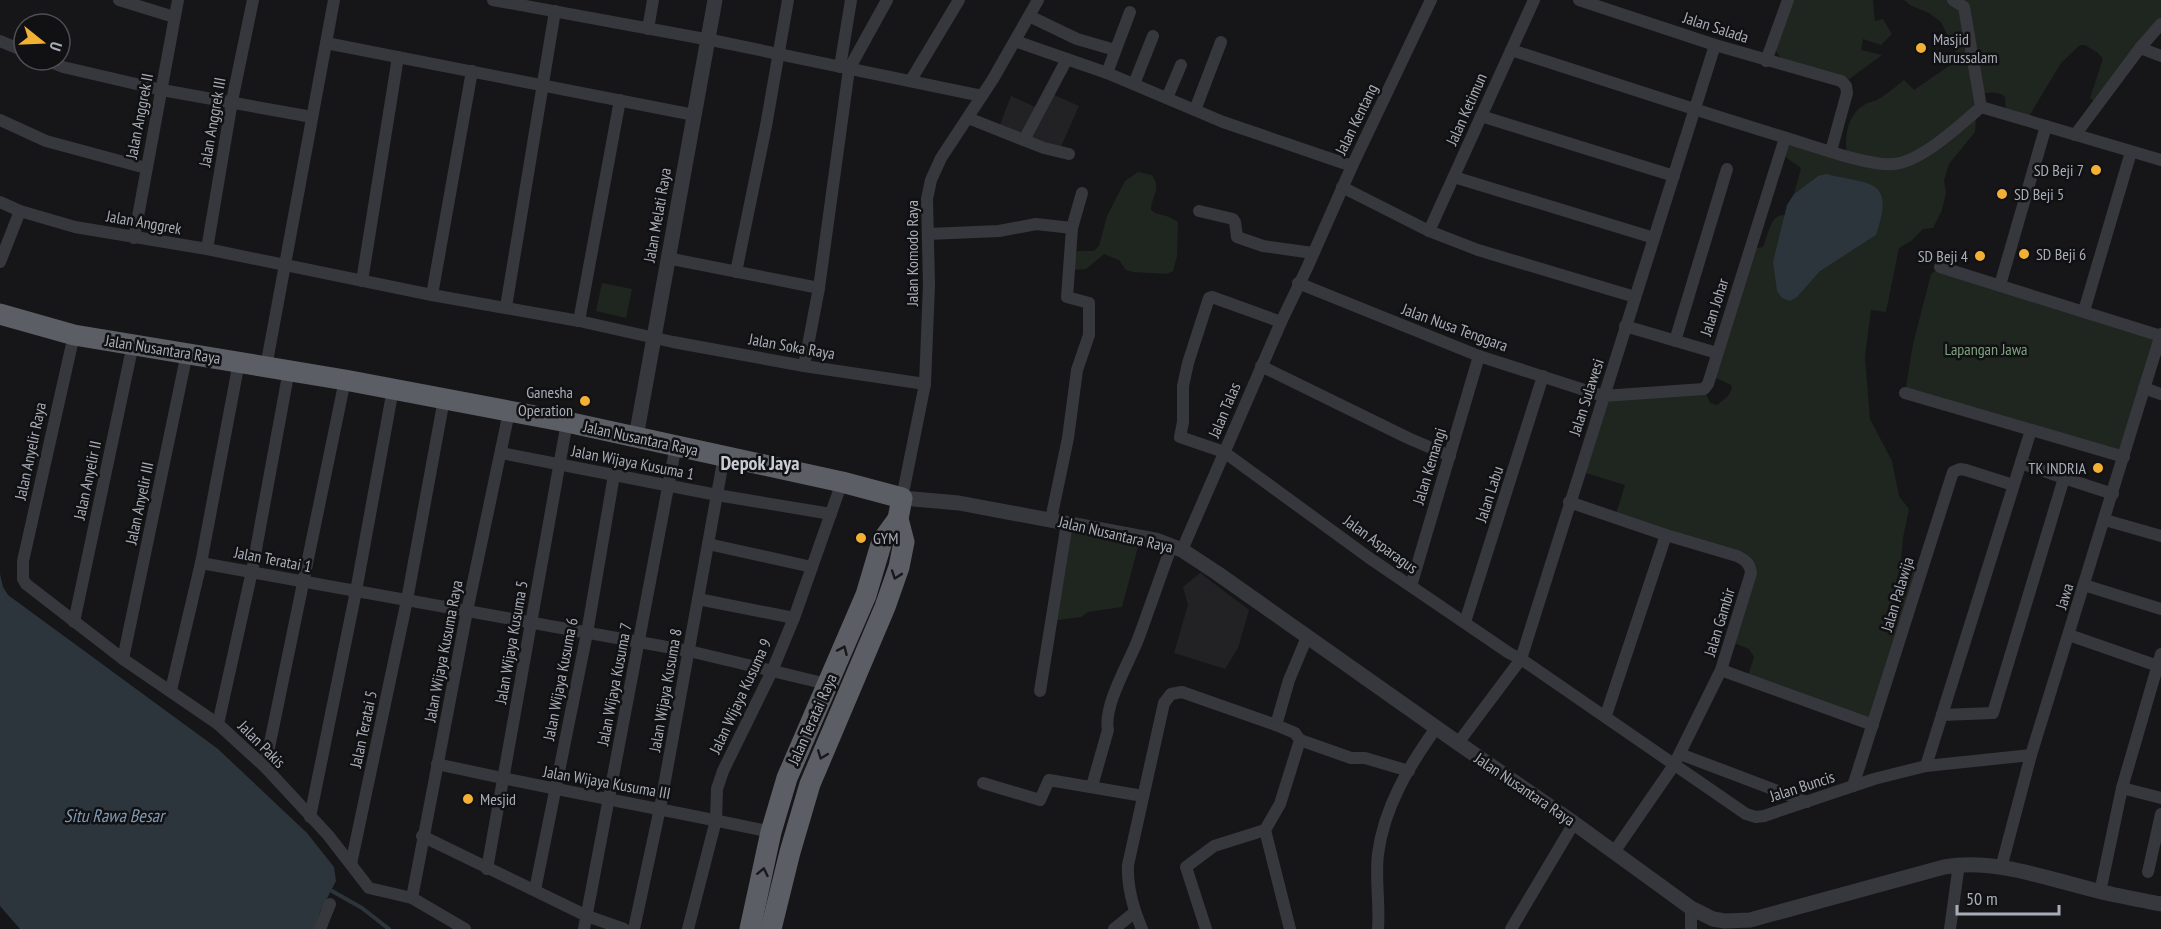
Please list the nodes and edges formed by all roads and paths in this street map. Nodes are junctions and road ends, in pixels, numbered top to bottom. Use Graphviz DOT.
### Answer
graph roads {
  1 [pos="119,0"];
  2 [pos="178,0"];
  3 [pos="253,0"];
  4 [pos="334,0"];
  5 [pos="653,0"];
  6 [pos="715,0"];
  7 [pos="788,0"];
  8 [pos="851,0"];
  9 [pos="887,0"];
  10 [pos="958,0"];
  11 [pos="1038,0"];
  12 [pos="1431,0"];
  13 [pos="1534,0"];
  14 [pos="1579,0"];
  15 [pos="1788,0"];
  16 [pos="1953,0"];
  17 [pos="500,1"];
  18 [pos="555,11"];
  19 [pos="1130,12"];
  20 [pos="1029,16"];
  21 [pos="174,17"];
  22 [pos="2161,24"];
  23 [pos="648,29"];
  24 [pos="1153,36"];
  25 [pos="708,40"];
  26 [pos="1015,41"];
  27 [pos="1221,42"];
  28 [pos="326,43"];
  29 [pos="1715,45"];
  30 [pos="2140,48"];
  31 [pos="1115,50"];
  32 [pos="1511,50"];
  33 [pos="778,54"];
  34 [pos="2161,56"];
  35 [pos="398,57"];
  36 [pos="1067,59"];
  37 [pos="1766,61"];
  38 [pos="1181,65"];
  39 [pos="845,68"];
  40 [pos="72,70"];
  41 [pos="472,71"];
  42 [pos="1107,73"];
  43 [pos="911,80"];
  44 [pos="1134,84"];
  45 [pos="543,85"];
  46 [pos="162,90"];
  47 [pos="982,96"];
  48 [pos="1167,98"];
  49 [pos="620,100"];
  50 [pos="232,101"];
  51 [pos="1981,107"];
  52 [pos="1695,109"];
  53 [pos="1195,110"];
  54 [pos="694,115"];
  55 [pos="1481,116"];
  56 [pos="312,117"];
  57 [pos="968,118"];
  58 [pos="0,120"];
  59 [pos="2046,126"];
  60 [pos="2075,135"];
  61 [pos="1785,138"];
  62 [pos="1024,140"];
  63 [pos="1831,151"];
  64 [pos="2131,152"];
  65 [pos="1069,154"];
  66 [pos="2161,160"];
  67 [pos="1352,166"];
  68 [pos="146,168"];
  69 [pos="1727,169"];
  70 [pos="1674,176"];
  71 [pos="1454,177"];
  72 [pos="1342,187"];
  73 [pos="1082,193"];
  74 [pos="0,202"];
  75 [pos="20,211"];
  76 [pos="1198,211"];
  77 [pos="1072,228"];
  78 [pos="1429,231"];
  79 [pos="928,234"];
  80 [pos="134,238"];
  81 [pos="1654,238"];
  82 [pos="207,249"];
  83 [pos="1313,253"];
  84 [pos="667,258"];
  85 [pos="0,262"];
  86 [pos="285,265"];
  87 [pos="1940,267"];
  88 [pos="736,272"];
  89 [pos="362,281"];
  90 [pos="1298,284"];
  91 [pos="2000,285"];
  92 [pos="819,288"];
  93 [pos="432,295"];
  94 [pos="1635,297"];
  95 [pos="506,307"];
  96 [pos="2084,312"];
  97 [pos="0,314"];
  98 [pos="579,321"];
  99 [pos="1281,322"];
  100 [pos="1625,326"];
  101 [pos="74,335"];
  102 [pos="2161,335"];
  103 [pos="654,338"];
  104 [pos="1675,341"];
  105 [pos="133,344"];
  106 [pos="187,353"];
  107 [pos="1717,353"];
  108 [pos="1479,356"];
  109 [pos="239,362"];
  110 [pos="804,366"];
  111 [pos="1261,366"];
  112 [pos="266,367"];
  113 [pos="289,370"];
  114 [pos="1543,376"];
  115 [pos="345,380"];
  116 [pos="925,384"];
  117 [pos="2144,388"];
  118 [pos="393,389"];
  119 [pos="1905,393"];
  120 [pos="2161,394"];
  121 [pos="1604,396"];
  122 [pos="444,399"];
  123 [pos="510,412"];
  124 [pos="567,422"];
  125 [pos="2031,429"];
  126 [pos="636,436"];
  127 [pos="675,445"];
  128 [pos="1224,452"];
  129 [pos="501,453"];
  130 [pos="724,456"];
  131 [pos="1450,456"];
  132 [pos="2124,458"];
  133 [pos="2020,463"];
  134 [pos="560,464"];
  135 [pos="614,474"];
  136 [pos="2064,478"];
  137 [pos="842,482"];
  138 [pos="668,485"];
  139 [pos="2013,485"];
  140 [pos="2113,494"];
  141 [pos="717,495"];
  142 [pos="902,498"];
  143 [pos="1569,502"];
  144 [pos="831,514"];
  145 [pos="898,519"];
  146 [pos="1051,519"];
  147 [pos="2105,520"];
  148 [pos="1067,523"];
  149 [pos="1666,535"];
  150 [pos="2161,536"];
  151 [pos="708,544"];
  152 [pos="1177,547"];
  153 [pos="201,562"];
  154 [pos="812,567"];
  155 [pos="252,571"];
  156 [pos="302,581"];
  157 [pos="2084,585"];
  158 [pos="1411,586"];
  159 [pos="356,591"];
  160 [pos="698,599"];
  161 [pos="407,600"];
  162 [pos="2161,609"];
  163 [pos="467,611"];
  164 [pos="794,618"];
  165 [pos="74,622"];
  166 [pos="531,622"];
  167 [pos="1465,622"];
  168 [pos="586,633"];
  169 [pos="2069,635"];
  170 [pos="1307,637"];
  171 [pos="639,642"];
  172 [pos="689,651"];
  173 [pos="123,659"];
  174 [pos="1521,659"];
  175 [pos="2160,662"];
  176 [pos="1721,670"];
  177 [pos="772,671"];
  178 [pos="827,684"];
  179 [pos="171,690"];
  180 [pos="1040,691"];
  181 [pos="1606,715"];
  182 [pos="1942,715"];
  183 [pos="218,724"];
  184 [pos="1874,725"];
  185 [pos="1276,726"];
  186 [pos="1436,728"];
  187 [pos="1300,740"];
  188 [pos="1458,743"];
  189 [pos="2031,755"];
  190 [pos="1677,760"];
  191 [pos="437,764"];
  192 [pos="1926,766"];
  193 [pos="265,767"];
  194 [pos="1409,771"];
  195 [pos="503,779"];
  196 [pos="983,783"];
  197 [pos="1092,786"];
  198 [pos="1853,786"];
  199 [pos="2122,788"];
  200 [pos="554,789"];
  201 [pos="1143,796"];
  202 [pos="2161,798"];
  203 [pos="609,799"];
  204 [pos="1807,802"];
  205 [pos="660,808"];
  206 [pos="2161,814"];
  207 [pos="310,817"];
  208 [pos="717,820"];
  209 [pos="1574,823"];
  210 [pos="1265,830"];
  211 [pos="771,832"];
  212 [pos="422,836"];
  213 [pos="1614,852"];
  214 [pos="351,864"];
  215 [pos="1959,864"];
  216 [pos="2001,868"];
  217 [pos="487,869"];
  218 [pos="2148,872"];
  219 [pos="535,890"];
  220 [pos="2100,892"];
  221 [pos="412,898"];
  222 [pos="330,904"];
  223 [pos="2161,904"];
  224 [pos="1691,908"];
  225 [pos="1135,912"];
  226 [pos="585,923"];
  227 [pos="320,929"];
  228 [pos="465,929"];
  229 [pos="624,929"];
  230 [pos="634,929"];
  231 [pos="688,929"];
  232 [pos="750,929"];
  233 [pos="771,929"];
  234 [pos="1114,929"];
  235 [pos="1142,929"];
  236 [pos="1206,929"];
  237 [pos="1290,929"];
  238 [pos="1378,929"];
  239 [pos="1511,929"];
  240 [pos="1691,929"];
  241 [pos="1950,929"];
  1 -- 21 [label="street"];
  2 -- 21 [label="street, Jalan Anggrek II"];
  3 -- 50 [label="street, Jalan Anggrek III"];
  4 -- 28 [label="street"];
  5 -- 23 [label="street"];
  6 -- 25 [label="street, Jalan Melati Raya"];
  7 -- 33 [label="street"];
  8 -- 39 [label="street"];
  9 -- 39 [label="street"];
  10 -- 43 [label="street"];
  11 -- 20 [label="street, Jalan Komodo Raya"];
  12 -- 67 [label="street, Jalan Kentang"];
  13 -- 32 [label="street, Jalan Ketimun"];
  14 -- 29 [label="street, Jalan Salada"];
  15 -- 37 [label="street"];
  16 -- 51 [label="street"];
  17 -- 18 [label="street"];
  18 -- 23 [label="street"];
  18 -- 45 [label="street"];
  19 -- 31 [label="street"];
  20 -- 26 [label="street, Jalan Komodo Raya"];
  20 -- 31 [label="street"];
  21 -- 46 [label="street, Jalan Anggrek II"];
  22 -- 30 [label="street"];
  23 -- 25 [label="street"];
  24 -- 44 [label="street"];
  25 -- 33 [label="street"];
  25 -- 54 [label="street, Jalan Melati Raya"];
  26 -- 36 [label="street"];
  26 -- 47 [label="street, Jalan Komodo Raya"];
  27 -- 53 [label="street"];
  28 -- 35 [label="street"];
  28 -- 56 [label="street"];
  29 -- 37 [label="street, Jalan Salada"];
  29 -- 52 [label="street, Jalan Sulawesi"];
  30 -- 34 [label="street"];
  30 -- 60 [label="street"];
  31 -- 42 [label="street"];
  32 -- 52 [label="street"];
  32 -- 55 [label="street, Jalan Ketimun"];
  33 -- 39 [label="street"];
  33 -- 88 [label="street"];
  35 -- 41 [label="street"];
  35 -- 89 [label="street"];
  36 -- 42 [label="street"];
  36 -- 62 [label="street"];
  37 -- 63 [label="street, Jalan Salada"];
  38 -- 48 [label="street"];
  39 -- 43 [label="street"];
  39 -- 92 [label="street"];
  40 -- 46 [label="street"];
  41 -- 45 [label="street"];
  41 -- 93 [label="street"];
  42 -- 44 [label="street"];
  43 -- 47 [label="street"];
  44 -- 48 [label="street"];
  45 -- 49 [label="street"];
  45 -- 95 [label="street"];
  46 -- 50 [label="street"];
  46 -- 68 [label="street, Jalan Anggrek II"];
  47 -- 57 [label="street, Jalan Komodo Raya"];
  48 -- 53 [label="street"];
  49 -- 54 [label="street"];
  49 -- 98 [label="street"];
  50 -- 56 [label="street"];
  50 -- 82 [label="street, Jalan Anggrek III"];
  51 -- 59 [label="street"];
  51 -- 63 [label="street"];
  52 -- 61 [label="street"];
  52 -- 70 [label="street, Jalan Sulawesi"];
  53 -- 67 [label="street"];
  54 -- 84 [label="street, Jalan Melati Raya"];
  55 -- 70 [label="street"];
  55 -- 71 [label="street, Jalan Ketimun"];
  56 -- 86 [label="street"];
  57 -- 62 [label="street"];
  57 -- 79 [label="street, Jalan Komodo Raya"];
  58 -- 68 [label="street"];
  59 -- 60 [label="street"];
  59 -- 91 [label="street"];
  60 -- 64 [label="street"];
  61 -- 63 [label="street"];
  61 -- 107 [label="street, Jalan Johar"];
  62 -- 65 [label="street"];
  64 -- 66 [label="street"];
  64 -- 96 [label="street"];
  67 -- 72 [label="street, Jalan Kentang"];
  68 -- 80 [label="street, Jalan Anggrek II"];
  69 -- 104 [label="street"];
  70 -- 81 [label="street, Jalan Sulawesi"];
  71 -- 78 [label="street, Jalan Ketimun"];
  71 -- 81 [label="street"];
  72 -- 78 [label="street"];
  72 -- 83 [label="street, Jalan Kentang"];
  73 -- 77 [label="street"];
  74 -- 75 [label="street, Jalan Anggrek"];
  75 -- 80 [label="street, Jalan Anggrek"];
  75 -- 85 [label="street"];
  76 -- 83 [label="street"];
  77 -- 79 [label="street"];
  77 -- 146 [label="street"];
  78 -- 94 [label="street"];
  79 -- 116 [label="street, Jalan Komodo Raya"];
  80 -- 82 [label="street, Jalan Anggrek"];
  81 -- 94 [label="street, Jalan Sulawesi"];
  82 -- 86 [label="street, Jalan Anggrek"];
  83 -- 90 [label="street, Jalan Kentang"];
  84 -- 88 [label="street"];
  84 -- 103 [label="street, Jalan Melati Raya"];
  86 -- 89 [label="street, Jalan Anggrek"];
  86 -- 112 [label="street"];
  87 -- 91 [label="street"];
  88 -- 92 [label="street"];
  89 -- 93 [label="street, Jalan Anggrek"];
  90 -- 99 [label="street, Jalan Talas"];
  90 -- 108 [label="street, Jalan Nusa Tenggara"];
  91 -- 96 [label="street"];
  92 -- 110 [label="street"];
  93 -- 95 [label="street, Jalan Anggrek"];
  94 -- 100 [label="street, Jalan Sulawesi"];
  95 -- 98 [label="street, Jalan Soka Raya"];
  96 -- 102 [label="street"];
  97 -- 101 [label="highway, Jalan Nusantara Raya"];
  98 -- 103 [label="street, Jalan Soka Raya"];
  99 -- 111 [label="street, Jalan Talas"];
  99 -- 128 [label="street, Jalan Asparagus"];
  100 -- 104 [label="street"];
  100 -- 121 [label="street, Jalan Sulawesi"];
  101 -- 105 [label="highway, Jalan Nusantara Raya"];
  101 -- 165 [label="street, Jalan Anyelir Raya"];
  102 -- 117 [label="street, Jawa"];
  103 -- 110 [label="street, Jalan Soka Raya"];
  103 -- 126 [label="street, Jalan Melati Raya"];
  104 -- 107 [label="street"];
  105 -- 106 [label="highway, Jalan Nusantara Raya"];
  105 -- 165 [label="street, Jalan Anyelir II"];
  106 -- 109 [label="highway, Jalan Nusantara Raya"];
  106 -- 173 [label="street, Jalan Anyelir III"];
  107 -- 121 [label="street, Jalan Johar"];
  108 -- 114 [label="street, Jalan Nusa Tenggara"];
  108 -- 131 [label="street, Jalan Kemangi"];
  109 -- 112 [label="highway, Jalan Nusantara Raya"];
  109 -- 153 [label="street"];
  110 -- 116 [label="street, Jalan Soka Raya"];
  111 -- 128 [label="street, Jalan Talas"];
  111 -- 131 [label="street"];
  112 -- 113 [label="highway, Jalan Nusantara Raya"];
  113 -- 115 [label="highway, Jalan Nusantara Raya"];
  113 -- 155 [label="street"];
  114 -- 121 [label="street, Jalan Nusa Tenggara"];
  114 -- 167 [label="street, Jalan Labu"];
  115 -- 118 [label="highway, Jalan Nusantara Raya"];
  115 -- 156 [label="street"];
  116 -- 142 [label="street, Jalan Komodo Raya"];
  117 -- 120 [label="street"];
  117 -- 132 [label="street, Jawa"];
  118 -- 122 [label="highway, Jalan Nusantara Raya"];
  118 -- 159 [label="street"];
  119 -- 125 [label="street"];
  121 -- 143 [label="street, Jalan Sulawesi"];
  122 -- 123 [label="highway, Jalan Nusantara Raya"];
  122 -- 161 [label="street, Jalan Teratai 5"];
  123 -- 124 [label="highway, Jalan Nusantara Raya"];
  123 -- 129 [label="street, Jalan Wijaya Kusuma Raya"];
  124 -- 126 [label="highway, Jalan Nusantara Raya"];
  124 -- 134 [label="street, Jalan Wijaya Kusuma 5"];
  125 -- 132 [label="street"];
  125 -- 133 [label="street"];
  126 -- 127 [label="highway, Jalan Nusantara Raya"];
  127 -- 130 [label="highway, Jalan Nusantara Raya"];
  127 -- 138 [label="street, Jalan Wijaya Kusuma 7"];
  128 -- 152 [label="street, Jalan Talas"];
  128 -- 158 [label="street, Jalan Asparagus"];
  129 -- 134 [label="street, Jalan Wijaya Kusuma 1"];
  129 -- 163 [label="street, Jalan Wijaya Kusuma Raya"];
  130 -- 137 [label="highway, Jalan Nusantara Raya"];
  130 -- 141 [label="street, Jalan Wijaya Kusuma 8"];
  131 -- 158 [label="street, Jalan Kemangi"];
  132 -- 140 [label="street, Jawa"];
  133 -- 136 [label="street"];
  133 -- 139 [label="street"];
  134 -- 135 [label="street, Jalan Wijaya Kusuma 1"];
  134 -- 166 [label="street, Jalan Wijaya Kusuma 5"];
  135 -- 138 [label="street, Jalan Wijaya Kusuma 1"];
  135 -- 168 [label="street, Jalan Wijaya Kusuma 6"];
  136 -- 140 [label="street"];
  136 -- 182 [label="street"];
  137 -- 142 [label="highway, Jalan Nusantara Raya"];
  137 -- 144 [label="street, Jalan Wijaya Kusuma 9"];
  138 -- 141 [label="street, Jalan Wijaya Kusuma 1"];
  138 -- 171 [label="street, Jalan Wijaya Kusuma 7"];
  139 -- 182 [label="street"];
  139 -- 184 [label="street, Jalan Palawija"];
  140 -- 147 [label="street, Jawa"];
  141 -- 144 [label="street, Jalan Wijaya Kusuma 1"];
  141 -- 151 [label="street, Jalan Wijaya Kusuma 8"];
  142 -- 145 [label="highway, Jalan Teratai Raya"];
  142 -- 146 [label="street, Jalan Nusantara Raya"];
  143 -- 149 [label="street, Jalan Gambir"];
  143 -- 174 [label="street, Jalan Sulawesi"];
  144 -- 154 [label="street, Jalan Wijaya Kusuma 9"];
  178 -- 145 [label="highway, Jalan Teratai Raya, one-way"];
  145 -- 233 [label="highway, Jalan Teratai Raya, one-way"];
  146 -- 148 [label="street, Jalan Nusantara Raya"];
  147 -- 150 [label="street"];
  147 -- 157 [label="street, Jawa"];
  148 -- 152 [label="street, Jalan Nusantara Raya"];
  148 -- 180 [label="street"];
  149 -- 176 [label="street, Jalan Gambir"];
  149 -- 181 [label="street"];
  151 -- 154 [label="street"];
  151 -- 160 [label="street, Jalan Wijaya Kusuma 8"];
  152 -- 170 [label="street, Jalan Nusantara Raya"];
  152 -- 197 [label="street, Jalan Talas"];
  153 -- 155 [label="street, Jalan Teratai 1"];
  153 -- 179 [label="street"];
  154 -- 164 [label="street, Jalan Wijaya Kusuma 9"];
  155 -- 156 [label="street, Jalan Teratai 1"];
  155 -- 183 [label="street"];
  156 -- 159 [label="street, Jalan Teratai 1"];
  156 -- 193 [label="street"];
  157 -- 162 [label="street"];
  157 -- 169 [label="street, Jawa"];
  158 -- 167 [label="street, Jalan Asparagus"];
  159 -- 161 [label="street, Jalan Teratai 1"];
  159 -- 207 [label="street"];
  160 -- 164 [label="street"];
  160 -- 172 [label="street, Jalan Wijaya Kusuma 8"];
  161 -- 163 [label="street, Jalan Teratai 1"];
  161 -- 214 [label="street, Jalan Teratai 5"];
  163 -- 166 [label="street, Jalan Teratai 1"];
  163 -- 191 [label="street, Jalan Wijaya Kusuma Raya"];
  164 -- 177 [label="street, Jalan Wijaya Kusuma 9"];
  165 -- 173 [label="street, Jalan Pakis"];
  166 -- 168 [label="street, Jalan Teratai 1"];
  166 -- 195 [label="street, Jalan Wijaya Kusuma 5"];
  167 -- 174 [label="street, Jalan Asparagus"];
  168 -- 171 [label="street, Jalan Teratai 1"];
  168 -- 200 [label="street, Jalan Wijaya Kusuma 6"];
  169 -- 175 [label="street"];
  169 -- 189 [label="street, Jawa"];
  170 -- 185 [label="street"];
  170 -- 186 [label="street, Jalan Nusantara Raya"];
  171 -- 172 [label="street, Jalan Teratai 1"];
  171 -- 203 [label="street, Jalan Wijaya Kusuma 7"];
  172 -- 177 [label="street, Jalan Teratai 1"];
  172 -- 205 [label="street, Jalan Wijaya Kusuma 8"];
  173 -- 179 [label="street, Jalan Pakis"];
  174 -- 181 [label="street, Jalan Buncis"];
  174 -- 188 [label="street, Jalan Sulawesi"];
  175 -- 199 [label="street"];
  176 -- 184 [label="street"];
  176 -- 190 [label="street, Jalan Gambir"];
  177 -- 178 [label="street, Jalan Teratai 1"];
  177 -- 208 [label="street, Jalan Wijaya Kusuma 9"];
  178 -- 211 [label="highway, Jalan Teratai Raya"];
  179 -- 183 [label="street, Jalan Pakis"];
  181 -- 190 [label="street, Jalan Buncis"];
  182 -- 192 [label="street"];
  183 -- 193 [label="street, Jalan Pakis"];
  184 -- 198 [label="street, Jalan Palawija"];
  185 -- 187 [label="street"];
  185 -- 201 [label="street"];
  186 -- 188 [label="street, Jalan Nusantara Raya"];
  186 -- 194 [label="street"];
  187 -- 194 [label="street"];
  187 -- 210 [label="street"];
  188 -- 209 [label="street, Jalan Nusantara Raya"];
  189 -- 192 [label="street, Jalan Buncis"];
  189 -- 216 [label="street, Jawa"];
  190 -- 204 [label="street"];
  190 -- 204 [label="street, Jalan Buncis"];
  190 -- 213 [label="street, Jalan Gambir"];
  191 -- 195 [label="street, Jalan Wijaya Kusuma III"];
  191 -- 212 [label="street, Jalan Wijaya Kusuma Raya"];
  192 -- 198 [label="street, Jalan Buncis"];
  193 -- 207 [label="street, Jalan Pakis"];
  194 -- 238 [label="street"];
  195 -- 200 [label="street, Jalan Wijaya Kusuma III"];
  195 -- 217 [label="street, Jalan Wijaya Kusuma 5"];
  196 -- 197 [label="street"];
  197 -- 201 [label="street"];
  198 -- 204 [label="street, Jalan Buncis"];
  199 -- 202 [label="street"];
  199 -- 220 [label="street"];
  200 -- 203 [label="street, Jalan Wijaya Kusuma III"];
  200 -- 219 [label="street, Jalan Wijaya Kusuma 6"];
  201 -- 225 [label="street"];
  203 -- 205 [label="street, Jalan Wijaya Kusuma III"];
  203 -- 226 [label="street, Jalan Wijaya Kusuma 7"];
  205 -- 208 [label="street, Jalan Wijaya Kusuma III"];
  205 -- 230 [label="street, Jalan Wijaya Kusuma 8"];
  206 -- 218 [label="street"];
  207 -- 214 [label="street, Jalan Pakis"];
  208 -- 211 [label="street, Jalan Wijaya Kusuma III"];
  208 -- 231 [label="street, Jalan Wijaya Kusuma 9"];
  209 -- 213 [label="street, Jalan Nusantara Raya"];
  209 -- 239 [label="street"];
  210 -- 236 [label="street"];
  210 -- 237 [label="street"];
  232 -- 211 [label="highway, Jalan Teratai Raya, one-way"];
  212 -- 217 [label="street"];
  212 -- 221 [label="street, Jalan Wijaya Kusuma Raya"];
  213 -- 224 [label="street, Jalan Nusantara Raya"];
  214 -- 221 [label="street, Jalan Pakis"];
  215 -- 216 [label="street, Jalan Nusantara Raya"];
  215 -- 224 [label="street, Jalan Nusantara Raya"];
  215 -- 241 [label="street"];
  216 -- 220 [label="street, Jalan Nusantara Raya"];
  217 -- 219 [label="street"];
  219 -- 226 [label="street"];
  220 -- 223 [label="street, Jalan Nusantara Raya"];
  221 -- 228 [label="street"];
  222 -- 227 [label="street"];
  224 -- 240 [label="street"];
  225 -- 234 [label="street"];
  225 -- 235 [label="street"];
  226 -- 229 [label="street"];
}
